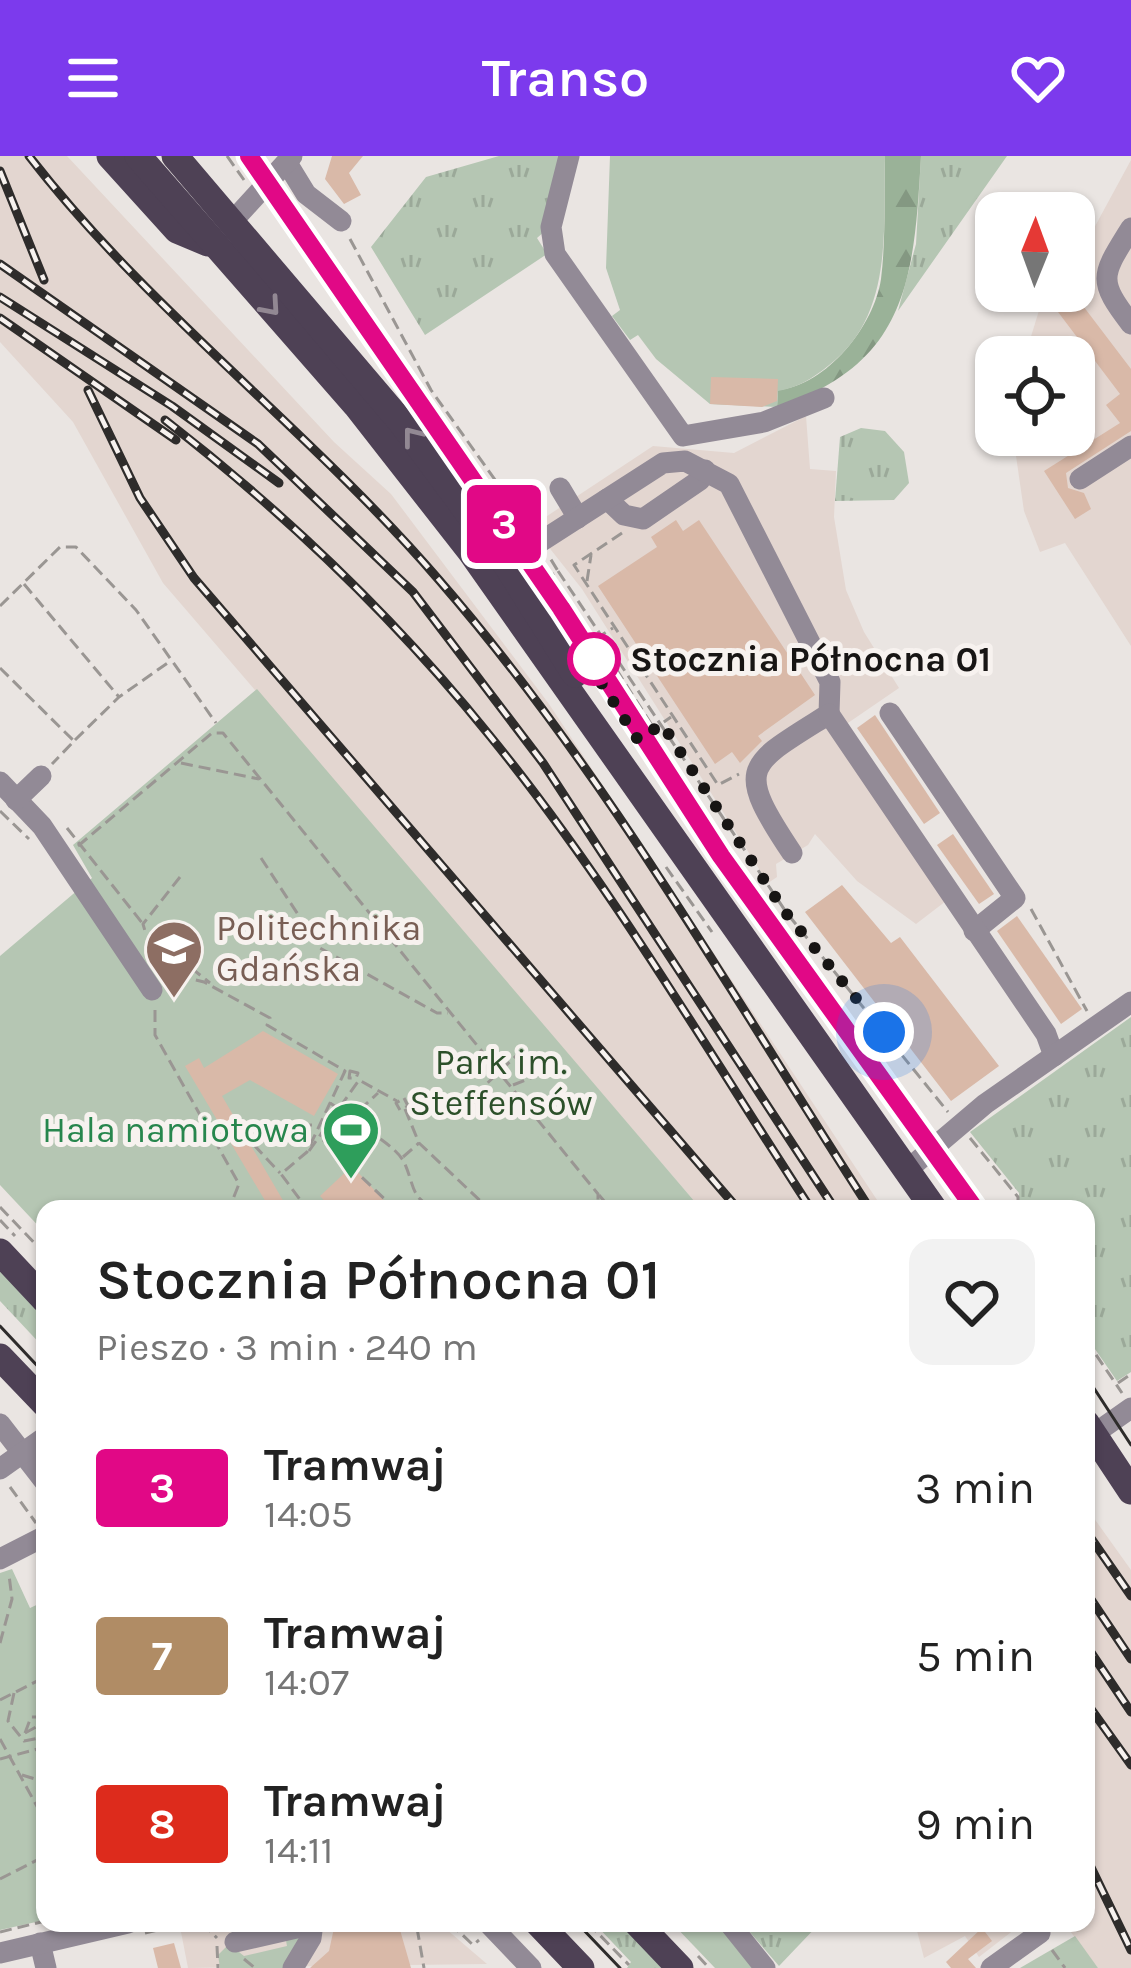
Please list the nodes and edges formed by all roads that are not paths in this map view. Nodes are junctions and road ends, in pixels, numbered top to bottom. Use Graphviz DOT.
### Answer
graph roads {
  1 [pos="110,156"];
  2 [pos="138,156"];
  3 [pos="175,156"];
  4 [pos="569,156"];
  5 [pos="289,159"];
  6 [pos="341,221"];
  7 [pos="1131,228"];
  8 [pos="225,236"];
  9 [pos="1131,324"];
  10 [pos="824,398"];
  11 [pos="1131,446"];
  12 [pos="705,470"];
  13 [pos="1080,479"];
  14 [pos="560,488"];
  15 [pos="607,500"];
  16 [pos="578,518"];
  17 [pos="497,570"];
  18 [pos="890,713"];
  19 [pos="829,714"];
  20 [pos="41,776"];
  21 [pos="0,782"];
  22 [pos="643,795"];
  23 [pos="16,800"];
  24 [pos="792,853"];
  25 [pos="974,931"];
  26 [pos="149,986"];
  27 [pos="1131,1001"];
  28 [pos="1054,1056"];
  29 [pos="906,1171"];
  30 [pos="927,1200"];
  31 [pos="0,1252"];
  32 [pos="36,1290"];
  33 [pos="0,1357"];
  34 [pos="36,1395"];
  35 [pos="1129,1404"];
  36 [pos="0,1424"];
  37 [pos="1095,1426"];
  38 [pos="1095,1437"];
  39 [pos="36,1445"];
  40 [pos="25,1454"];
  41 [pos="36,1469"];
  42 [pos="3,1475"];
  43 [pos="1131,1492"];
  44 [pos="36,1537"];
  45 [pos="3,1563"];
  46 [pos="43,1932"];
  47 [pos="277,1932"];
  48 [pos="310,1932"];
  49 [pos="485,1932"];
  50 [pos="547,1932"];
  51 [pos="652,1932"];
  52 [pos="736,1932"];
  53 [pos="1040,1933"];
  54 [pos="227,1943"];
  55 [pos="0,1952"];
  56 [pos="46,1968"];
  57 [pos="293,1968"];
  58 [pos="531,1968"];
  59 [pos="581,1968"];
  60 [pos="680,1968"];
  61 [pos="765,1968"];
  62 [pos="991,1968"];
  1 -- 8 [label="main road"];
  2 -- 8 [label="main road"];
  3 -- 8 [label="main road"];
  4 -- 10 [label="street"];
  5 -- 6 [label="street"];
  5 -- 8 [label="street"];
  7 -- 9 [label="street"];
  8 -- 17 [label="main road"];
  11 -- 13 [label="street"];
  12 -- 15 [label="street"];
  12 -- 15 [label="street"];
  12 -- 19 [label="street"];
  14 -- 16 [label="street"];
  15 -- 16 [label="street"];
  16 -- 17 [label="street"];
  17 -- 22 [label="main road"];
  17 -- 22 [label="main road"];
  18 -- 25 [label="street"];
  19 -- 24 [label="street"];
  19 -- 25 [label="street"];
  20 -- 23 [label="street"];
  21 -- 23 [label="street"];
  22 -- 29 [label="main road"];
  23 -- 26 [label="street"];
  25 -- 28 [label="street"];
  27 -- 28 [label="street"];
  28 -- 29 [label="street"];
  29 -- 30 [label="main road"];
  31 -- 32 [label="main road"];
  33 -- 34 [label="main road"];
  35 -- 37 [label="street"];
  36 -- 40 [label="street"];
  38 -- 43 [label="main road"];
  39 -- 40 [label="street"];
  40 -- 41 [label="street"];
  40 -- 42 [label="street"];
  44 -- 45 [label="street"];
  46 -- 55 [label="street"];
  46 -- 56 [label="street"];
  47 -- 54 [label="street"];
  48 -- 57 [label="street"];
  49 -- 58 [label="street"];
  50 -- 59 [label="main road"];
  51 -- 60 [label="main road"];
  52 -- 61 [label="street"];
  53 -- 62 [label="street"];
}
